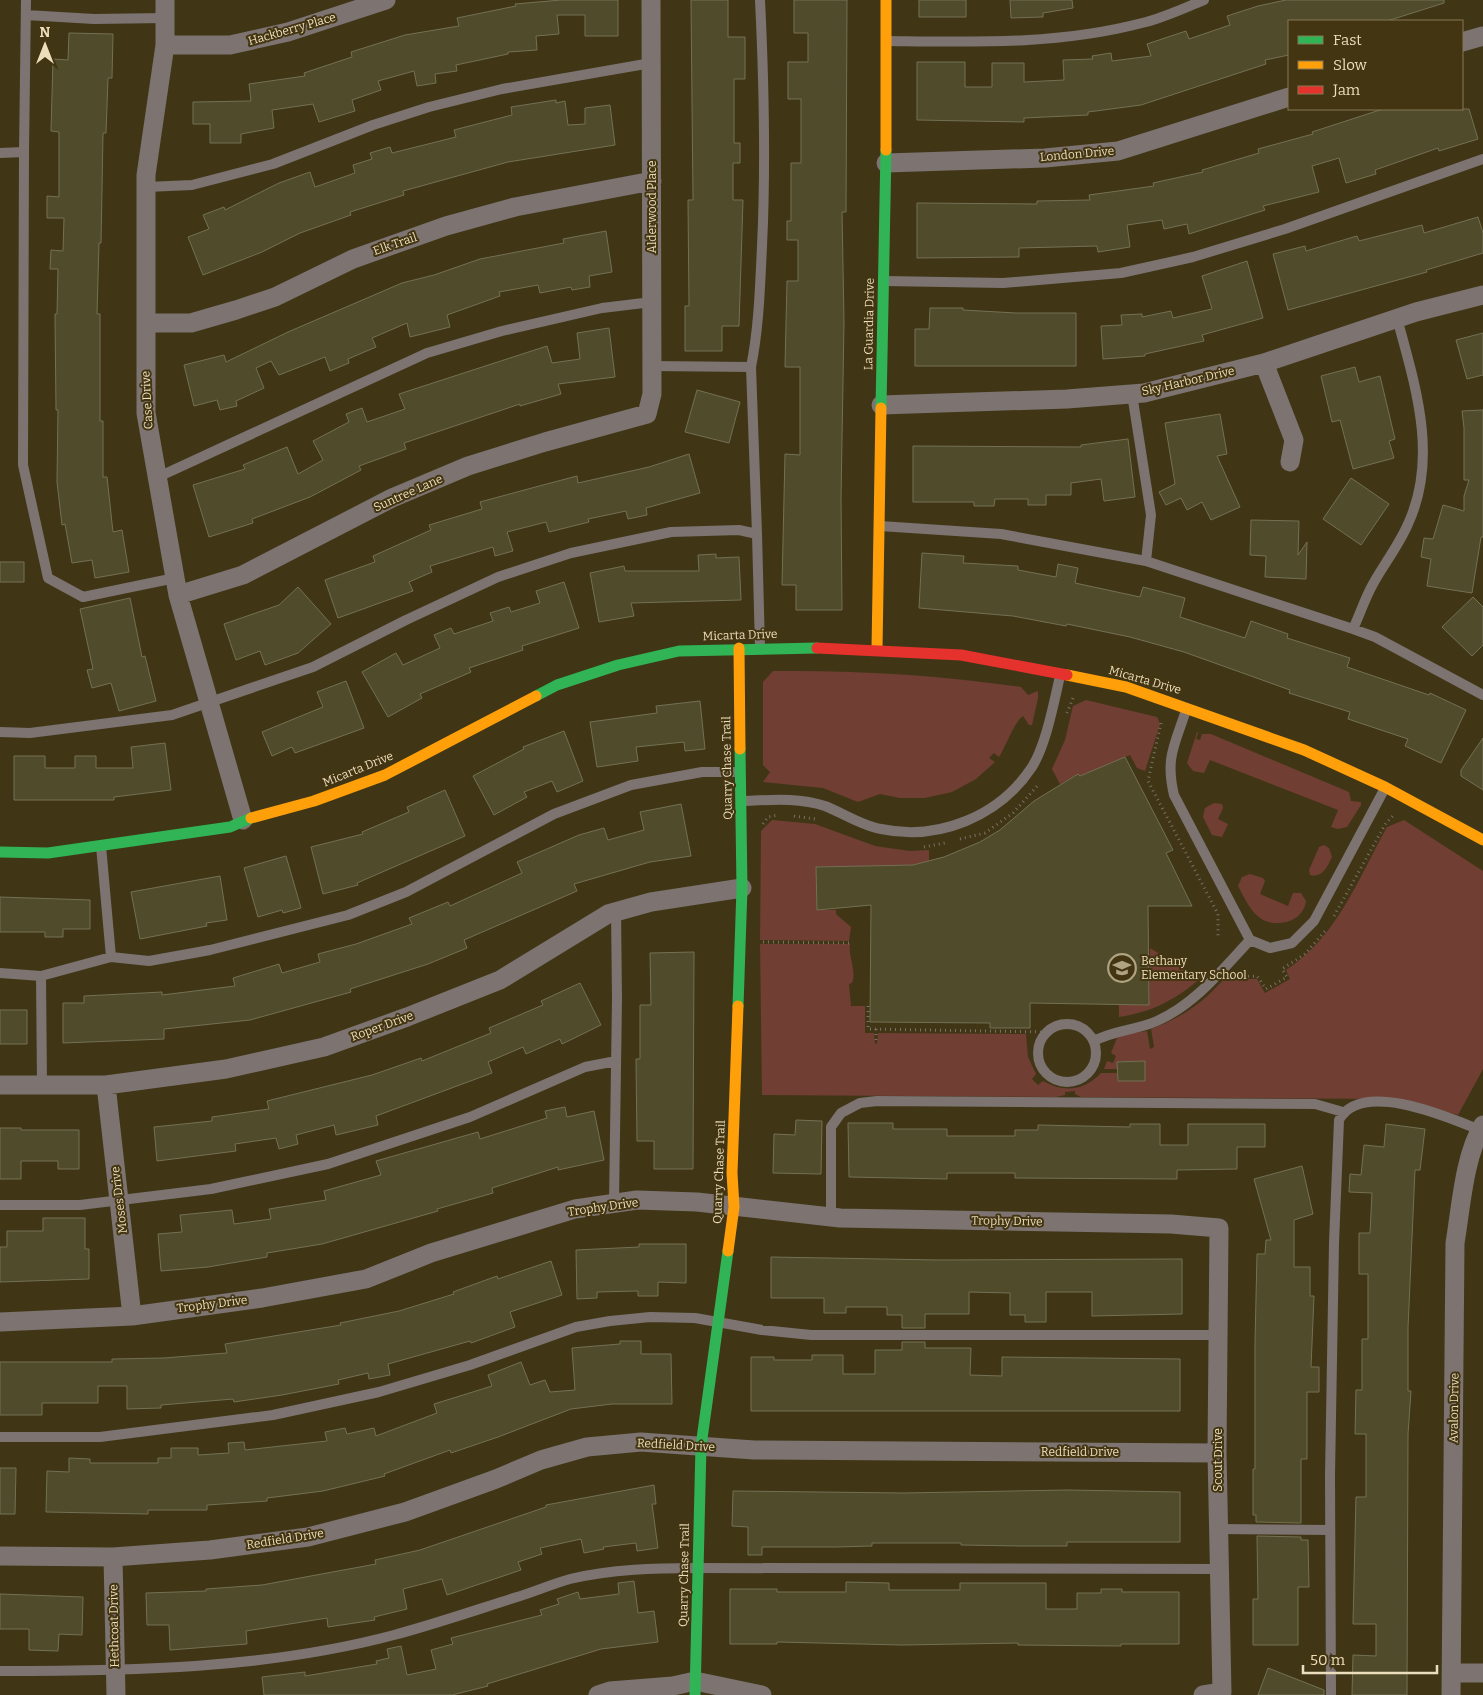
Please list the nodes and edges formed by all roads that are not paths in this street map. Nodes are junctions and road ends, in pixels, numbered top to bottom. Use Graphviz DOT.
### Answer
graph roads {
  1 [pos="26,0"];
  2 [pos="386,0"];
  3 [pos="651,0"];
  4 [pos="760,0"];
  5 [pos="886,0"];
  6 [pos="1204,0"];
  7 [pos="165,9"];
  8 [pos="26,15"];
  9 [pos="1483,36"];
  10 [pos="886,41"];
  11 [pos="1463,42"];
  12 [pos="165,46"];
  13 [pos="651,63"];
  14 [pos="1288,97"];
  15 [pos="0,152"];
  16 [pos="24,152"];
  17 [pos="1483,159"];
  18 [pos="886,163"];
  19 [pos="652,181"];
  20 [pos="146,187"];
  21 [pos="884,281"];
  22 [pos="1483,295"];
  23 [pos="652,302"];
  24 [pos="1397,318"];
  25 [pos="146,323"];
  26 [pos="1264,364"];
  27 [pos="652,366"];
  28 [pos="751,367"];
  29 [pos="1132,394"];
  30 [pos="881,405"];
  31 [pos="647,414"];
  32 [pos="1290,462"];
  33 [pos="156,478"];
  34 [pos="879,526"];
  35 [pos="757,534"];
  36 [pos="1146,561"];
  37 [pos="176,586"];
  38 [pos="1353,629"];
  39 [pos="739,648"];
  40 [pos="760,648"];
  41 [pos="877,649"];
  42 [pos="1061,673"];
  43 [pos="1483,695"];
  44 [pos="209,701"];
  45 [pos="1187,707"];
  46 [pos="0,732"];
  47 [pos="741,772"];
  48 [pos="1385,787"];
  49 [pos="741,801"];
  50 [pos="243,820"];
  51 [pos="1483,840"];
  52 [pos="101,846"];
  53 [pos="0,852"];
  54 [pos="742,888"];
  55 [pos="616,912"];
  56 [pos="1250,940"];
  57 [pos="111,957"];
  58 [pos="0,973"];
  59 [pos="41,976"];
  60 [pos="1094,1041"];
  61 [pos="616,1061"];
  62 [pos="0,1085"];
  63 [pos="42,1085"];
  64 [pos="106,1085"];
  65 [pos="1343,1112"];
  66 [pos="1481,1128"];
  67 [pos="119,1199"];
  68 [pos="614,1203"];
  69 [pos="0,1205"];
  70 [pos="734,1207"];
  71 [pos="831,1218"];
  72 [pos="1220,1228"];
  73 [pos="132,1316"];
  74 [pos="718,1320"];
  75 [pos="0,1322"];
  76 [pos="1219,1335"];
  77 [pos="0,1437"];
  78 [pos="701,1446"];
  79 [pos="1217,1453"];
  80 [pos="1219,1529"];
  81 [pos="1330,1530"];
  82 [pos="0,1556"];
  83 [pos="113,1557"];
  84 [pos="698,1568"];
  85 [pos="1220,1569"];
  86 [pos="0,1671"];
  87 [pos="115,1671"];
  88 [pos="1452,1673"];
  89 [pos="1483,1673"];
  90 [pos="695,1688"];
  91 [pos="116,1695"];
  92 [pos="598,1695"];
  93 [pos="762,1695"];
  94 [pos="1203,1695"];
  95 [pos="1331,1695"];
  96 [pos="1452,1695"];
  1 -- 8 [label="lane"];
  2 -- 12 [label="street, Hackberry Place"];
  3 -- 13 [label="street, Alderwood Place"];
  4 -- 28 [label="lane"];
  5 -- 10 [label="street, La Guardia Drive"];
  6 -- 10 [label="lane"];
  7 -- 8 [label="lane"];
  7 -- 12 [label="street, Case Drive"];
  8 -- 16 [label="lane"];
  9 -- 11 [label="street"];
  10 -- 18 [label="street, La Guardia Drive"];
  12 -- 20 [label="street, Case Drive"];
  13 -- 19 [label="street, Alderwood Place"];
  13 -- 20 [label="lane"];
  14 -- 18 [label="street, London Drive"];
  15 -- 16 [label="lane"];
  16 -- 37 [label="lane"];
  17 -- 21 [label="lane"];
  18 -- 21 [label="street, La Guardia Drive"];
  19 -- 23 [label="street, Alderwood Place"];
  19 -- 25 [label="street, Elk Trail"];
  20 -- 25 [label="street, Case Drive"];
  21 -- 30 [label="street, La Guardia Drive"];
  22 -- 24 [label="street, Sky Harbor Drive"];
  23 -- 27 [label="street, Alderwood Place"];
  23 -- 33 [label="lane"];
  24 -- 26 [label="street, Sky Harbor Drive"];
  24 -- 38 [label="lane"];
  25 -- 33 [label="street, Case Drive"];
  26 -- 29 [label="street, Sky Harbor Drive"];
  26 -- 32 [label="street"];
  27 -- 28 [label="lane"];
  27 -- 31 [label="street, Alderwood Place"];
  28 -- 35 [label="lane"];
  29 -- 30 [label="street, Sky Harbor Drive"];
  29 -- 36 [label="lane"];
  30 -- 34 [label="street, La Guardia Drive"];
  31 -- 37 [label="street, Suntree Lane"];
  33 -- 37 [label="street, Case Drive"];
  34 -- 36 [label="lane"];
  34 -- 41 [label="street, La Guardia Drive"];
  35 -- 40 [label="lane"];
  35 -- 44 [label="lane"];
  36 -- 38 [label="lane"];
  37 -- 44 [label="street, Case Drive"];
  38 -- 43 [label="lane"];
  39 -- 40 [label="street, Micarta Drive"];
  39 -- 47 [label="street, Quarry Chase Trail"];
  39 -- 50 [label="street, Micarta Drive"];
  40 -- 41 [label="street, Micarta Drive"];
  41 -- 42 [label="street, Micarta Drive"];
  42 -- 45 [label="street, Micarta Drive"];
  42 -- 49 [label="lane"];
  44 -- 46 [label="lane"];
  44 -- 50 [label="street, Case Drive"];
  45 -- 48 [label="street, Micarta Drive"];
  45 -- 56 [label="lane"];
  47 -- 49 [label="street, Quarry Chase Trail"];
  47 -- 57 [label="lane"];
  48 -- 51 [label="street, Micarta Drive"];
  48 -- 56 [label="lane"];
  49 -- 54 [label="street, Quarry Chase Trail"];
  50 -- 52 [label="street, Micarta Drive"];
  52 -- 53 [label="street, Micarta Drive"];
  52 -- 57 [label="lane"];
  54 -- 55 [label="street, Roper Drive"];
  54 -- 70 [label="street, Quarry Chase Trail"];
  55 -- 61 [label="lane"];
  55 -- 64 [label="street, Roper Drive"];
  56 -- 60 [label="lane"];
  57 -- 59 [label="lane"];
  58 -- 59 [label="lane"];
  59 -- 63 [label="lane"];
  60 -- 60 [label="lane"];
  61 -- 67 [label="lane"];
  61 -- 68 [label="lane"];
  62 -- 63 [label="street, Roper Drive"];
  63 -- 64 [label="street, Roper Drive"];
  64 -- 67 [label="street, Moses Drive"];
  65 -- 66 [label="lane"];
  65 -- 71 [label="lane"];
  65 -- 81 [label="lane"];
  66 -- 88 [label="street, Avalon Drive"];
  67 -- 69 [label="lane"];
  67 -- 73 [label="street, Moses Drive"];
  68 -- 70 [label="street, Trophy Drive"];
  68 -- 73 [label="street, Trophy Drive"];
  70 -- 71 [label="street, Trophy Drive"];
  70 -- 74 [label="street, Quarry Chase Trail"];
  71 -- 72 [label="street, Trophy Drive"];
  72 -- 76 [label="street, Scout Drive"];
  73 -- 75 [label="street, Trophy Drive"];
  74 -- 76 [label="lane"];
  74 -- 77 [label="lane"];
  74 -- 78 [label="street, Quarry Chase Trail"];
  76 -- 79 [label="street, Scout Drive"];
  78 -- 79 [label="street, Redfield Drive"];
  78 -- 83 [label="street, Redfield Drive"];
  78 -- 84 [label="street, Quarry Chase Trail"];
  79 -- 80 [label="street, Scout Drive"];
  80 -- 81 [label="lane"];
  80 -- 85 [label="street, Scout Drive"];
  81 -- 95 [label="lane"];
  82 -- 83 [label="street, Redfield Drive"];
  83 -- 87 [label="street, Hethcoat Drive"];
  84 -- 85 [label="lane"];
  84 -- 87 [label="lane"];
  84 -- 90 [label="street, Quarry Chase Trail"];
  85 -- 94 [label="street, Scout Drive"];
  86 -- 87 [label="lane"];
  87 -- 91 [label="street, Hethcoat Drive"];
  88 -- 89 [label="street"];
  88 -- 96 [label="street, Avalon Drive"];
  90 -- 92 [label="street"];
  90 -- 93 [label="street"];
}
